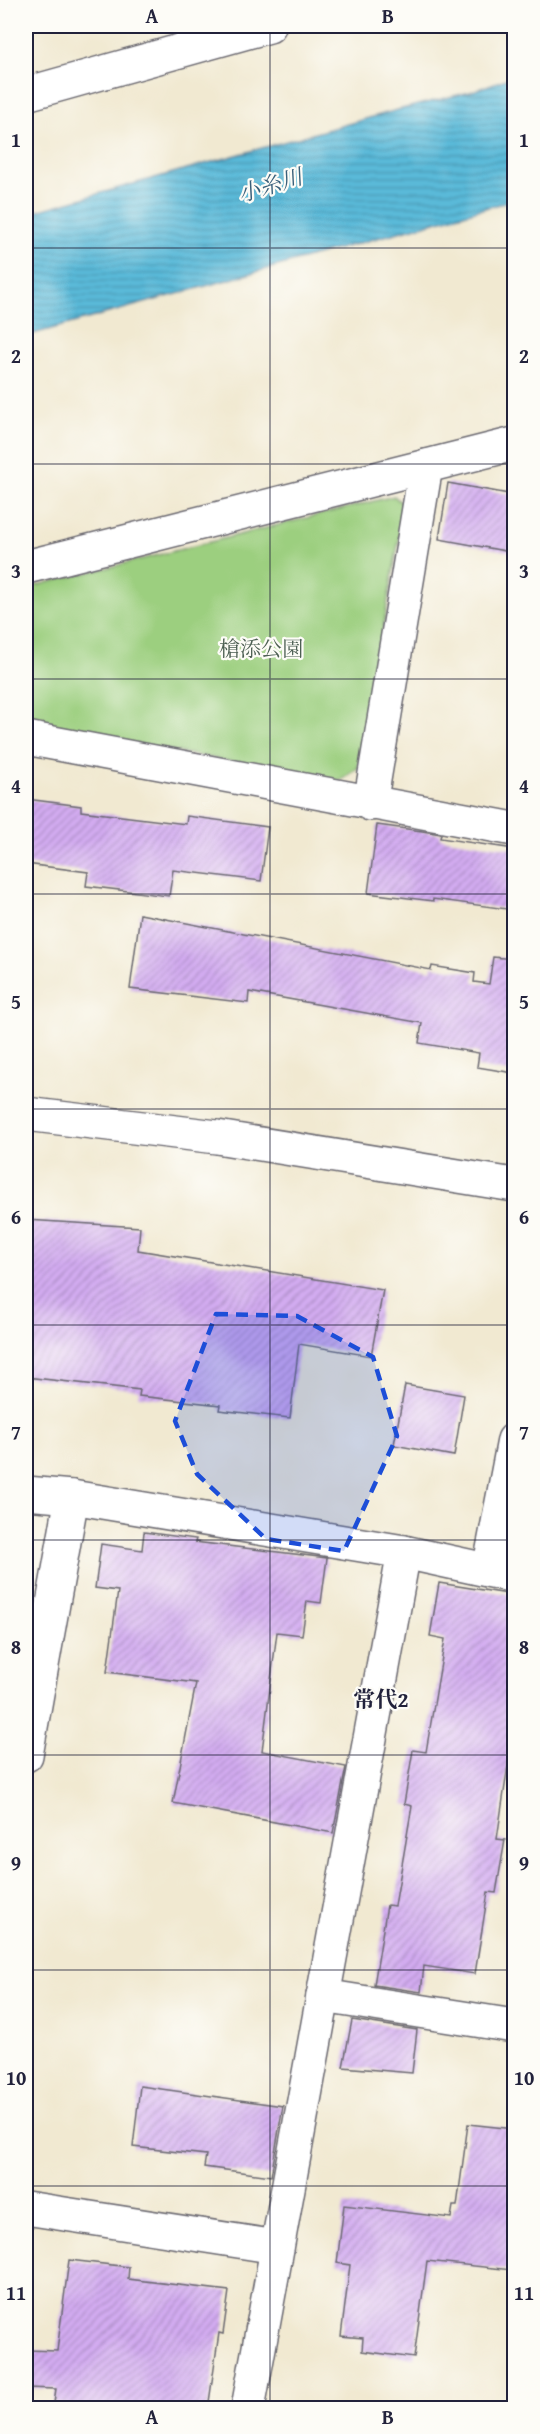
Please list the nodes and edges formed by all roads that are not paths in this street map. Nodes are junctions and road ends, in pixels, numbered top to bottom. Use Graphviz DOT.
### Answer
graph roads {
  1 [pos="260,26"];
  2 [pos="26,94"];
  3 [pos="514,444"];
  4 [pos="426,466"];
  5 [pos="26,567"];
  6 [pos="26,738"];
  7 [pos="370,804"];
  8 [pos="514,829"];
  9 [pos="26,1114"];
  10 [pos="514,1185"];
  11 [pos="514,1440"];
  12 [pos="26,1492"];
  13 [pos="72,1497"];
  14 [pos="404,1552"];
  15 [pos="502,1573"];
  16 [pos="26,1755"];
  17 [pos="322,1996"];
  18 [pos="514,2025"];
  19 [pos="26,2208"];
  20 [pos="277,2247"];
  21 [pos="248,2409"];
  1 -- 2 [label="street"];
  3 -- 4 [label="street"];
  4 -- 5 [label="street"];
  4 -- 7 [label="street"];
  6 -- 7 [label="street"];
  7 -- 8 [label="street"];
  9 -- 10 [label="street"];
  11 -- 15 [label="street"];
  12 -- 13 [label="street"];
  13 -- 14 [label="street"];
  13 -- 16 [label="street"];
  14 -- 15 [label="street"];
  14 -- 17 [label="street"];
  17 -- 18 [label="street"];
  17 -- 20 [label="street"];
  19 -- 20 [label="street"];
  20 -- 21 [label="street"];
}
